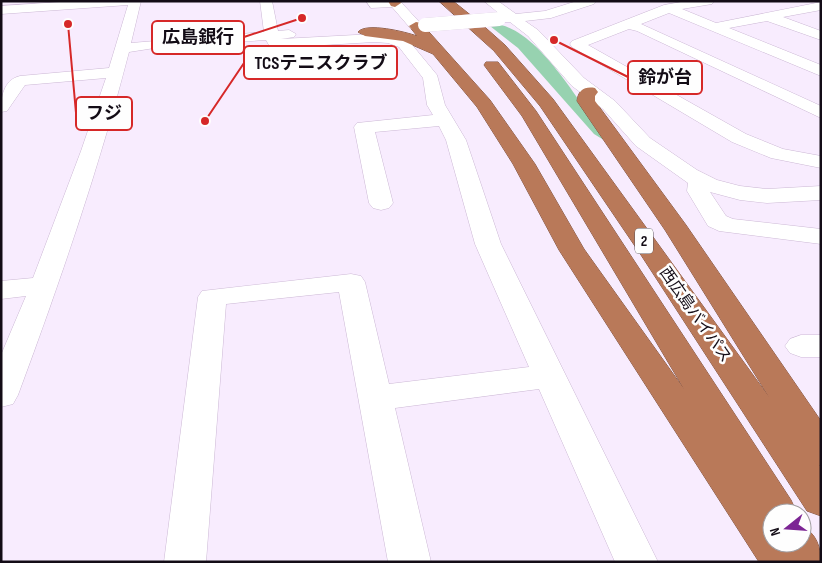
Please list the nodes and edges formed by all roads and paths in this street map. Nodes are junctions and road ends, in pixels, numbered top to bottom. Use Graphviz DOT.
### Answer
graph roads {
  1 [pos="134,1"];
  2 [pos="266,1"];
  3 [pos="372,1"];
  4 [pos="445,1"];
  5 [pos="490,1"];
  6 [pos="590,1"];
  7 [pos="652,1"];
  8 [pos="708,1"];
  9 [pos="396,4"];
  10 [pos="670,8"];
  11 [pos="818,8"];
  12 [pos="1,10"];
  13 [pos="423,17"];
  14 [pos="770,17"];
  15 [pos="514,18"];
  16 [pos="628,24"];
  17 [pos="715,27"];
  18 [pos="362,30"];
  19 [pos="821,36"];
  20 [pos="272,37"];
  21 [pos="123,48"];
  22 [pos="444,58"];
  23 [pos="821,71"];
  24 [pos="117,72"];
  25 [pos="589,92"];
  26 [pos="1,108"];
  27 [pos="821,113"];
  28 [pos="444,120"];
  29 [pos="821,162"];
  30 [pos="700,180"];
  31 [pos="821,193"];
  32 [pos="381,203"];
  33 [pos="821,237"];
  34 [pos="45,285"];
  35 [pos="1,290"];
  36 [pos="550,376"];
  37 [pos="1,395"];
  38 [pos="375,398"];
  39 [pos="821,451"];
  40 [pos="821,499"];
  41 [pos="771,503"];
  42 [pos="185,562"];
  43 [pos="410,562"];
  44 [pos="637,562"];
  45 [pos="783,562"];
  1 -- 12 [label="street"];
  1 -- 21 [label="street"];
  2 -- 20 [label="street"];
  3 -- 9 [label="street"];
  4 -- 40 [label="highway, 西広島バイパス / 2"];
  5 -- 15 [label="street"];
  6 -- 15 [label="street"];
  7 -- 10 [label="street"];
  8 -- 10 [label="street"];
  9 -- 13 [label="street"];
  9 -- 18 [label="street"];
  10 -- 16 [label="street"];
  10 -- 17 [label="street"];
  11 -- 14 [label="street"];
  13 -- 15 [label="street, bridge"];
  13 -- 18 [label="street"];
  13 -- 22 [label="highway"];
  13 -- 41 [label="highway, 西広島バイパス / 2"];
  14 -- 17 [label="street"];
  14 -- 19 [label="street"];
  15 -- 25 [label="street"];
  16 -- 27 [label="street"];
  16 -- 29 [label="street"];
  17 -- 23 [label="street"];
  18 -- 20 [label="street"];
  18 -- 22 [label="highway"];
  20 -- 21 [label="street"];
  20 -- 28 [label="street"];
  21 -- 24 [label="street"];
  22 -- 45 [label="highway"];
  24 -- 26 [label="street"];
  24 -- 34 [label="street"];
  25 -- 30 [label="street"];
  25 -- 39 [label="highway"];
  28 -- 32 [label="street"];
  28 -- 36 [label="street"];
  30 -- 31 [label="street"];
  30 -- 33 [label="street"];
  34 -- 35 [label="street"];
  34 -- 37 [label="street"];
  36 -- 38 [label="street"];
  36 -- 44 [label="street"];
  38 -- 42 [label="street"];
  38 -- 43 [label="street"];
}
